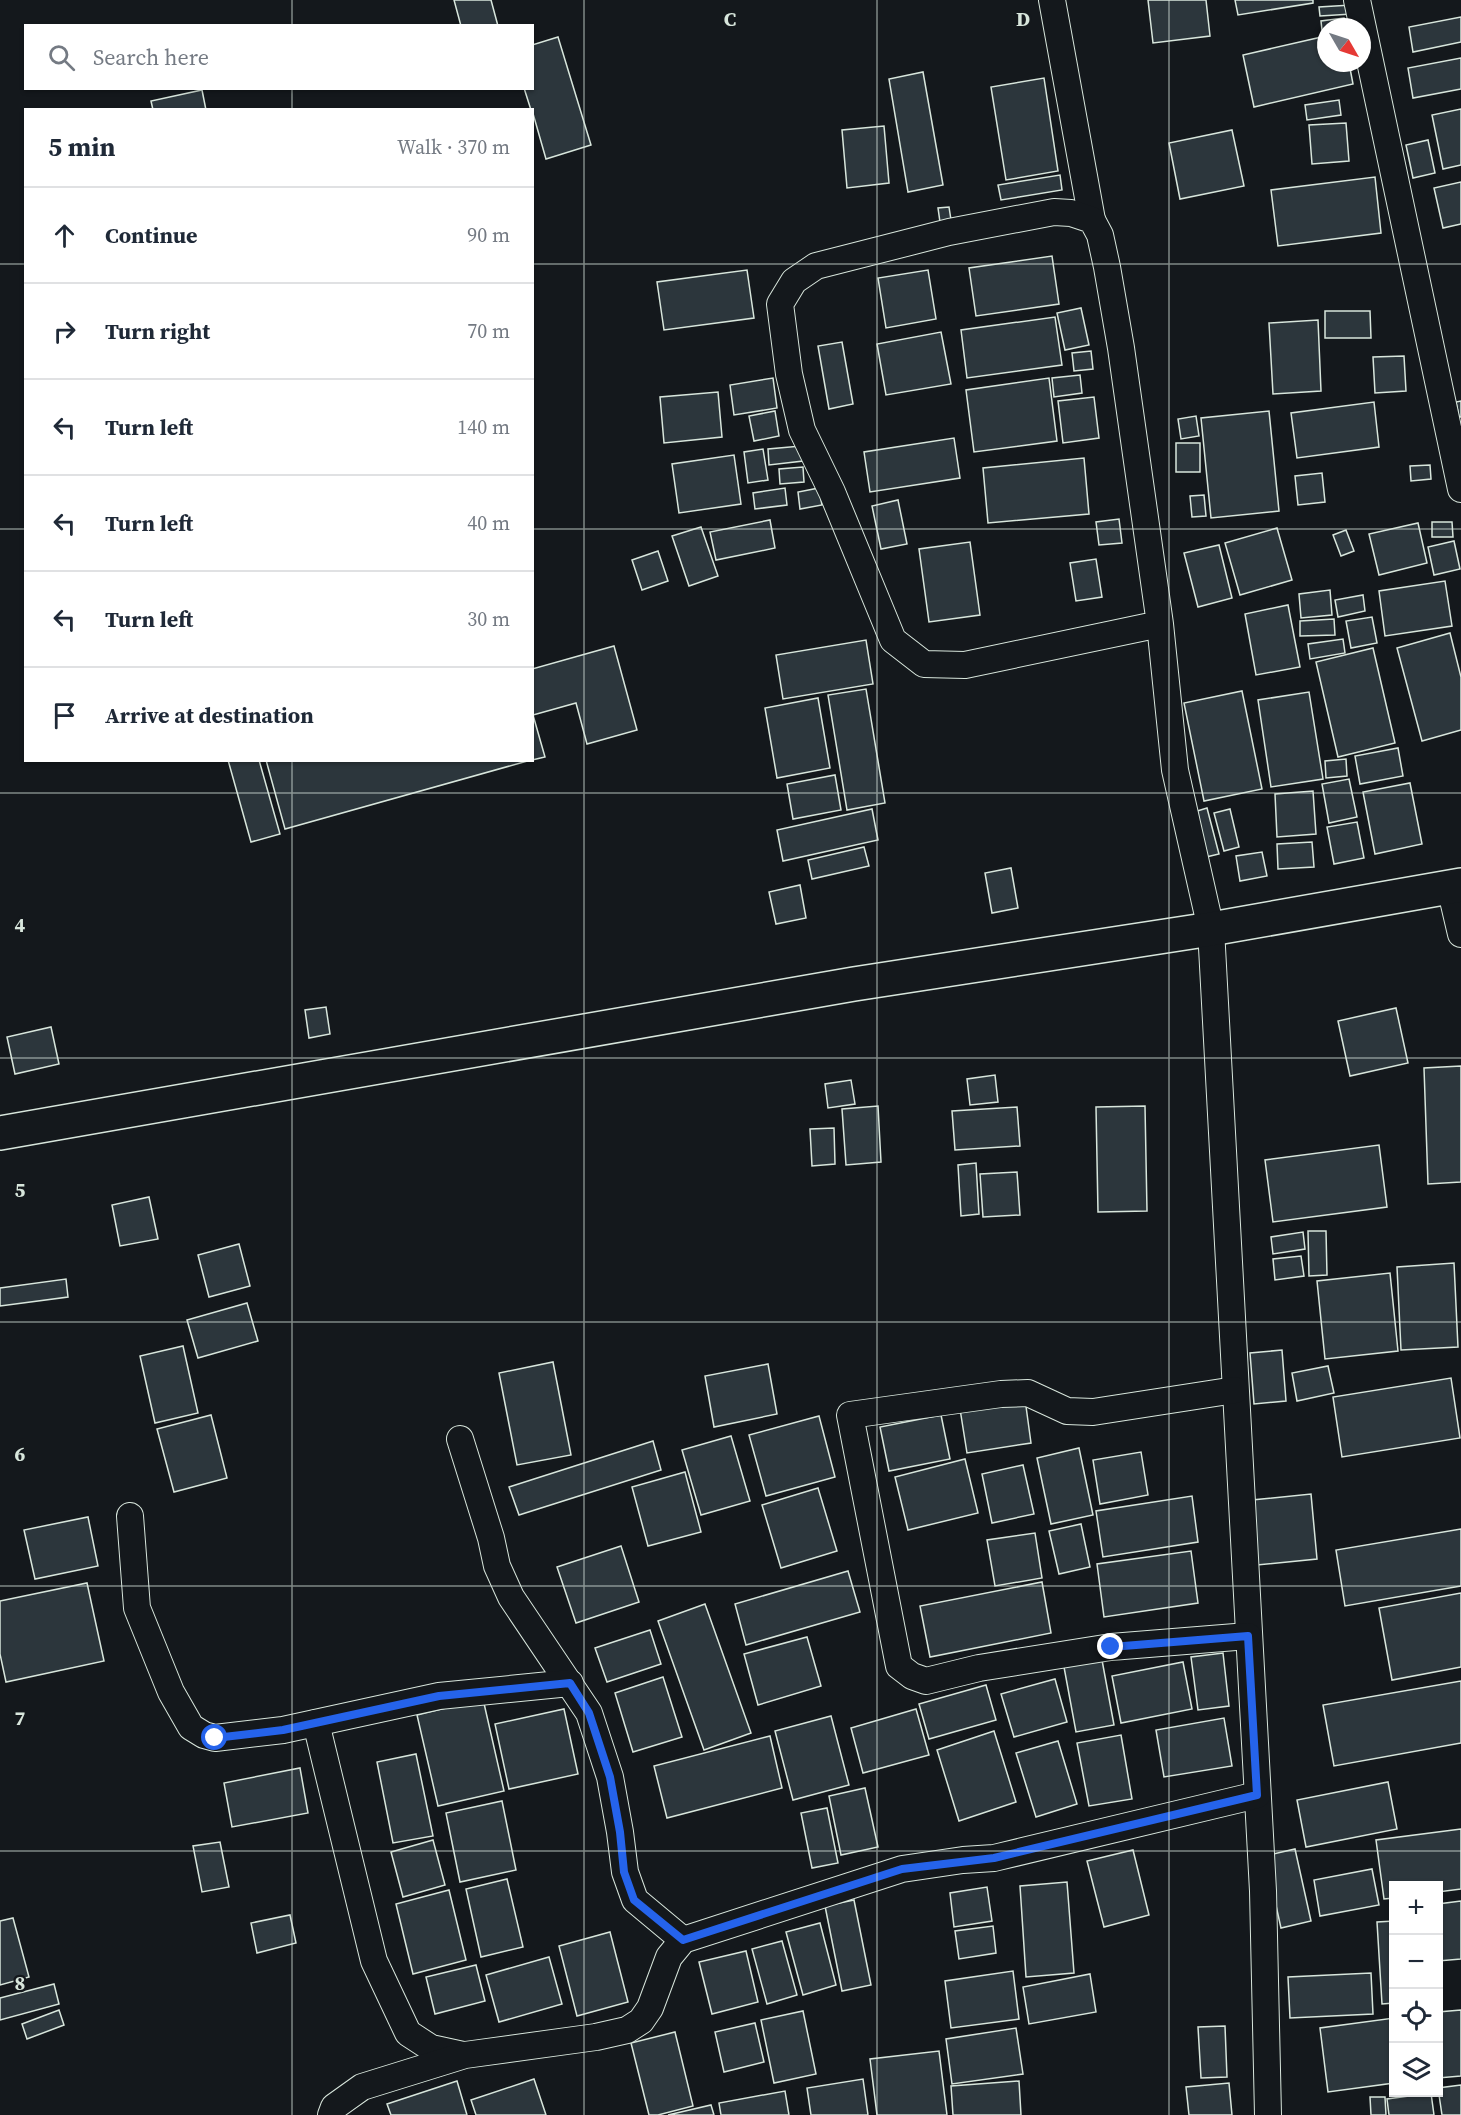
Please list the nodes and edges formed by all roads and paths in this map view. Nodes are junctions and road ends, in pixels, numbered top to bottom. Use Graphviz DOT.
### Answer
graph roads {
  1 [pos="1052,0"];
  2 [pos="1357,0"];
  3 [pos="1092,220"];
  4 [pos="1461,484"];
  5 [pos="1160,624"];
  6 [pos="1456,886"];
  7 [pos="1211,929"];
  8 [pos="1461,934"];
  9 [pos="0,1133"];
  10 [pos="1235,1390"];
  11 [pos="460,1439"];
  12 [pos="130,1516"];
  13 [pos="1248,1636"];
  14 [pos="570,1683"];
  15 [pos="316,1723"];
  16 [pos="1257,1795"];
  17 [pos="683,1940"];
  18 [pos="465,2055"];
  19 [pos="331,2115"];
  20 [pos="1268,2115"];
  1 -- 3 [label="street"];
  2 -- 4 [label="street"];
  3 -- 5 [label="street"];
  3 -- 5 [label="street"];
  5 -- 7 [label="street"];
  6 -- 7 [label="main road"];
  6 -- 8 [label="street"];
  7 -- 9 [label="main road"];
  7 -- 10 [label="street"];
  10 -- 13 [label="street"];
  10 -- 13 [label="street"];
  11 -- 14 [label="street"];
  12 -- 15 [label="street"];
  13 -- 16 [label="street"];
  14 -- 15 [label="street"];
  14 -- 17 [label="street"];
  15 -- 18 [label="street"];
  16 -- 17 [label="street"];
  16 -- 20 [label="street"];
  17 -- 18 [label="street"];
  18 -- 19 [label="street"];
}
